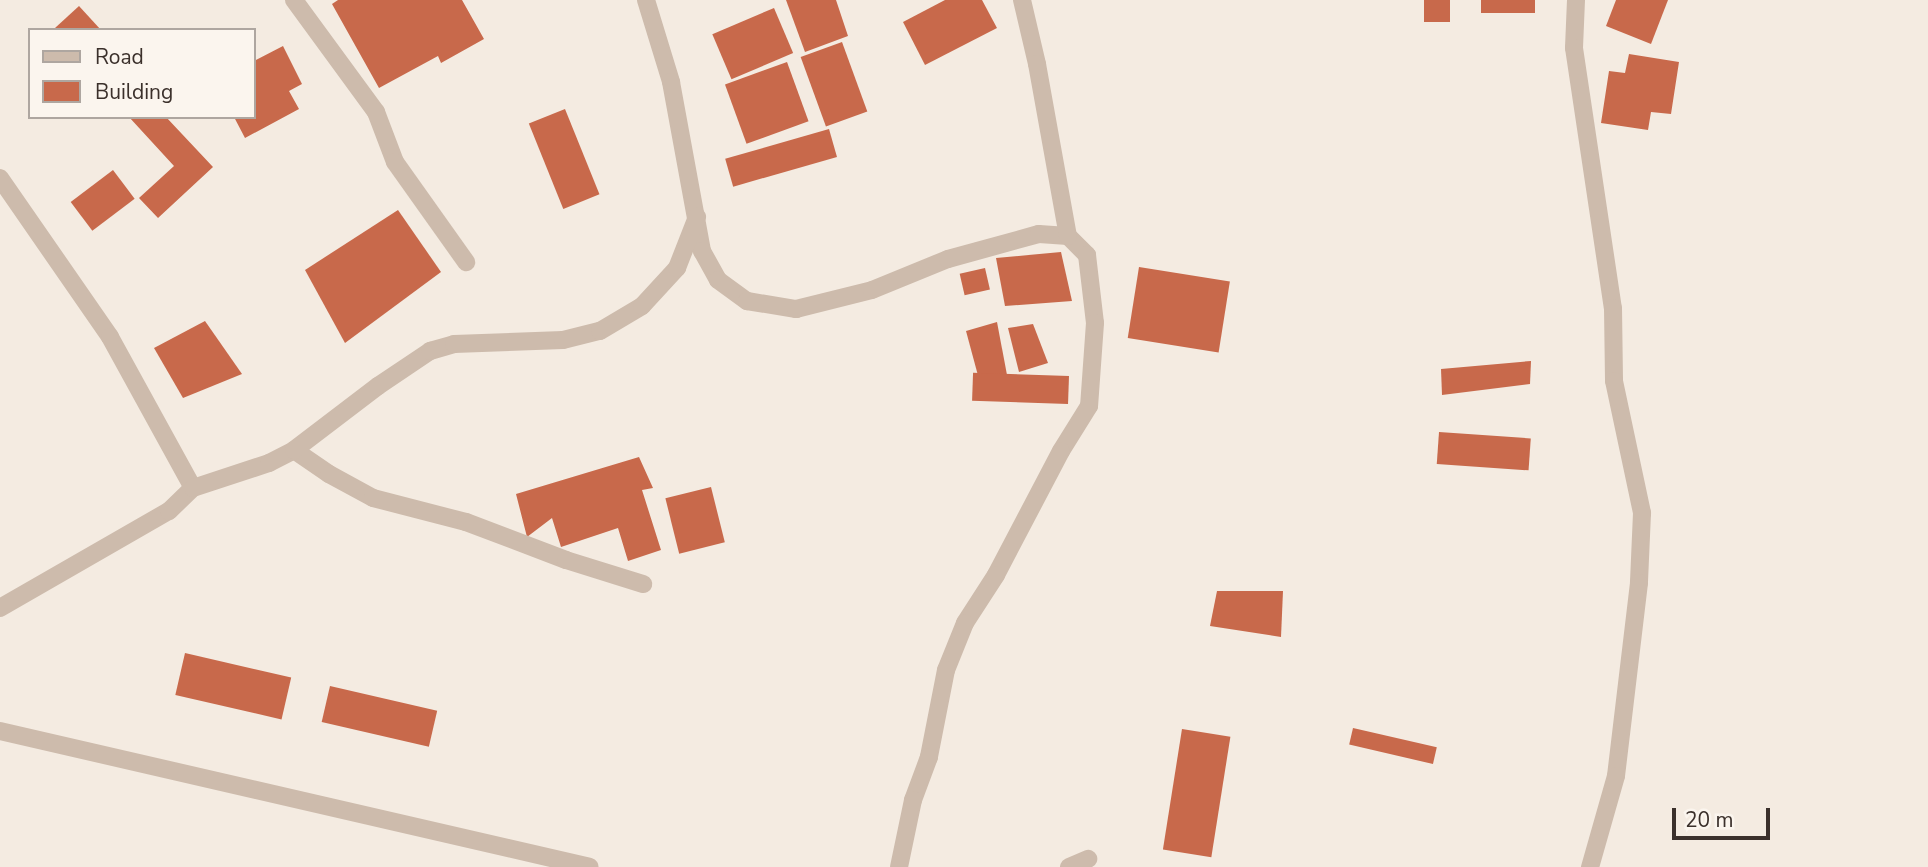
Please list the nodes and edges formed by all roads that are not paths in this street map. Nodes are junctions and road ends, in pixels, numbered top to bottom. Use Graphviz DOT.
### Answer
graph roads {
  1 [pos="294,0"];
  2 [pos="646,0"];
  3 [pos="1022,0"];
  4 [pos="1576,0"];
  5 [pos="0,178"];
  6 [pos="698,214"];
  7 [pos="1068,236"];
  8 [pos="466,262"];
  9 [pos="294,450"];
  10 [pos="193,488"];
  11 [pos="643,584"];
  12 [pos="0,608"];
  13 [pos="0,731"];
  14 [pos="1088,859"];
  15 [pos="590,867"];
  16 [pos="899,867"];
  17 [pos="1069,867"];
  18 [pos="1590,867"];
  1 -- 8 [label="street"];
  2 -- 6 [label="street"];
  3 -- 7 [label="street"];
  4 -- 18 [label="street"];
  5 -- 10 [label="street"];
  6 -- 7 [label="street"];
  6 -- 9 [label="street"];
  7 -- 16 [label="street"];
  9 -- 10 [label="street"];
  9 -- 11 [label="street"];
  10 -- 12 [label="street"];
  13 -- 15 [label="street"];
  14 -- 17 [label="street"];
}
